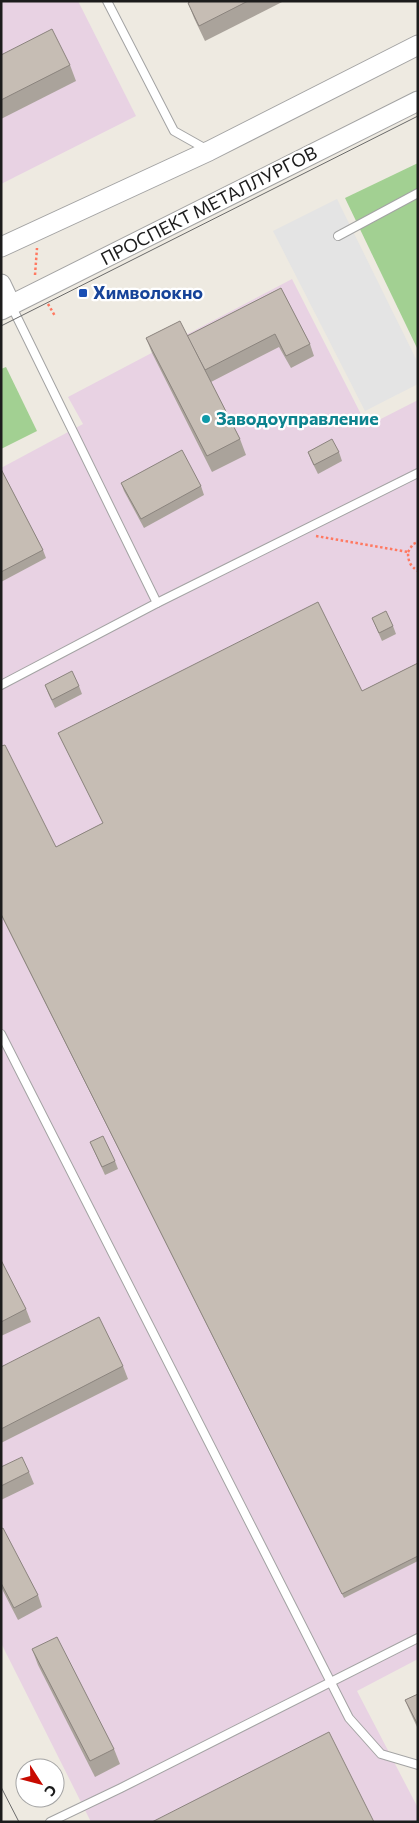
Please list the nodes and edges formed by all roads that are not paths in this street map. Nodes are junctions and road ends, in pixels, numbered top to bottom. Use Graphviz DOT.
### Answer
graph roads {
  1 [pos="107,1"];
  2 [pos="418,45"];
  3 [pos="418,102"];
  4 [pos="209,151"];
  5 [pos="418,193"];
  6 [pos="338,236"];
  7 [pos="1,247"];
  8 [pos="1,284"];
  9 [pos="6,308"];
  10 [pos="418,473"];
  11 [pos="157,603"];
  12 [pos="1,685"];
  13 [pos="1,1034"];
  14 [pos="418,1638"];
  15 [pos="330,1683"];
  16 [pos="418,1765"];
  17 [pos="50,1822"];
  1 -- 4 [label="lane"];
  2 -- 4 [label="street"];
  3 -- 9 [label="street, ПРОСПЕКТ МЕТАЛЛУРГОВ"];
  4 -- 7 [label="street"];
  5 -- 6 [label="lane"];
  8 -- 9 [label="street"];
  9 -- 11 [label="lane"];
  10 -- 11 [label="lane"];
  11 -- 12 [label="lane"];
  13 -- 15 [label="lane"];
  14 -- 15 [label="lane"];
  15 -- 16 [label="lane"];
  15 -- 17 [label="lane"];
}
